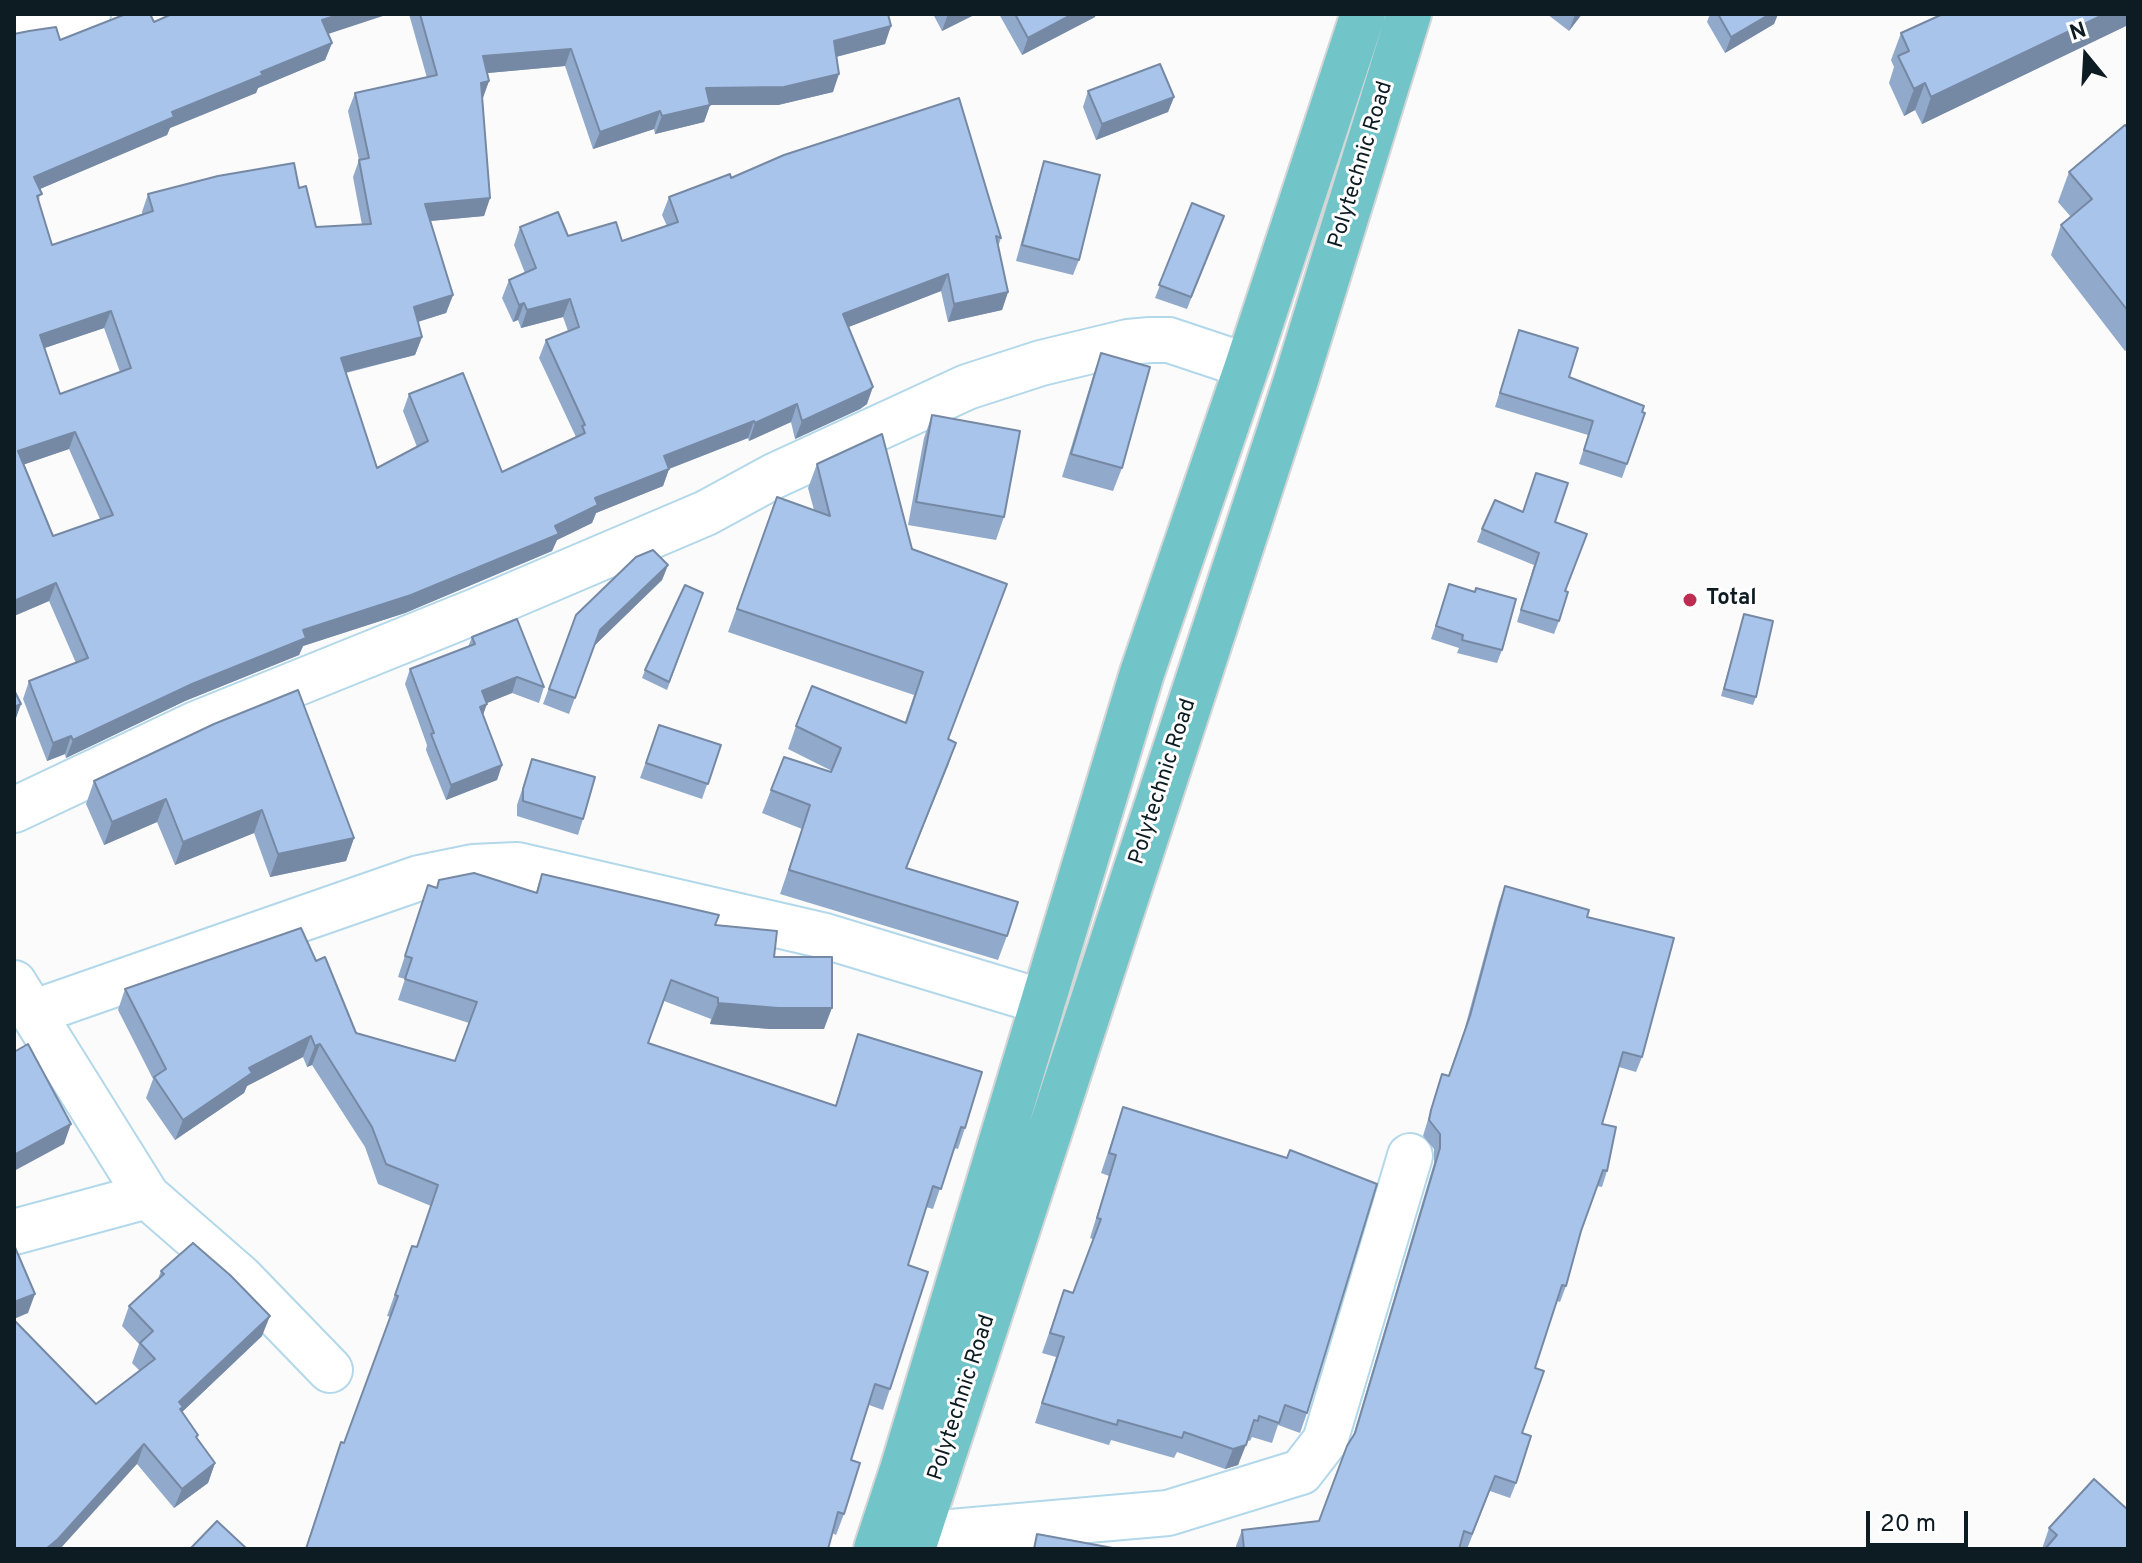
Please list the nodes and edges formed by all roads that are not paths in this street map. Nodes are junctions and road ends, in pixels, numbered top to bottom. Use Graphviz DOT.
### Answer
graph roads {
  1 [pos="88,14"];
  2 [pos="1363,14"];
  3 [pos="1409,14"];
  4 [pos="14,24"];
  5 [pos="1247,366"];
  6 [pos="14,810"];
  7 [pos="23,998"];
  8 [pos="1043,1002"];
  9 [pos="1410,1156"];
  10 [pos="147,1196"];
  11 [pos="14,1232"];
  12 [pos="330,1370"];
  13 [pos="915,1542"];
  14 [pos="876,1549"];
  1 -- 4 [label="street"];
  2 -- 5 [label="main road, Polytechnic Road"];
  3 -- 13 [label="main road, Polytechnic Road"];
  5 -- 6 [label="street"];
  5 -- 8 [label="main road, Polytechnic Road"];
  7 -- 8 [label="street"];
  7 -- 10 [label="street"];
  8 -- 14 [label="main road, Polytechnic Road"];
  9 -- 13 [label="street"];
  10 -- 11 [label="street"];
  10 -- 12 [label="street"];
}
